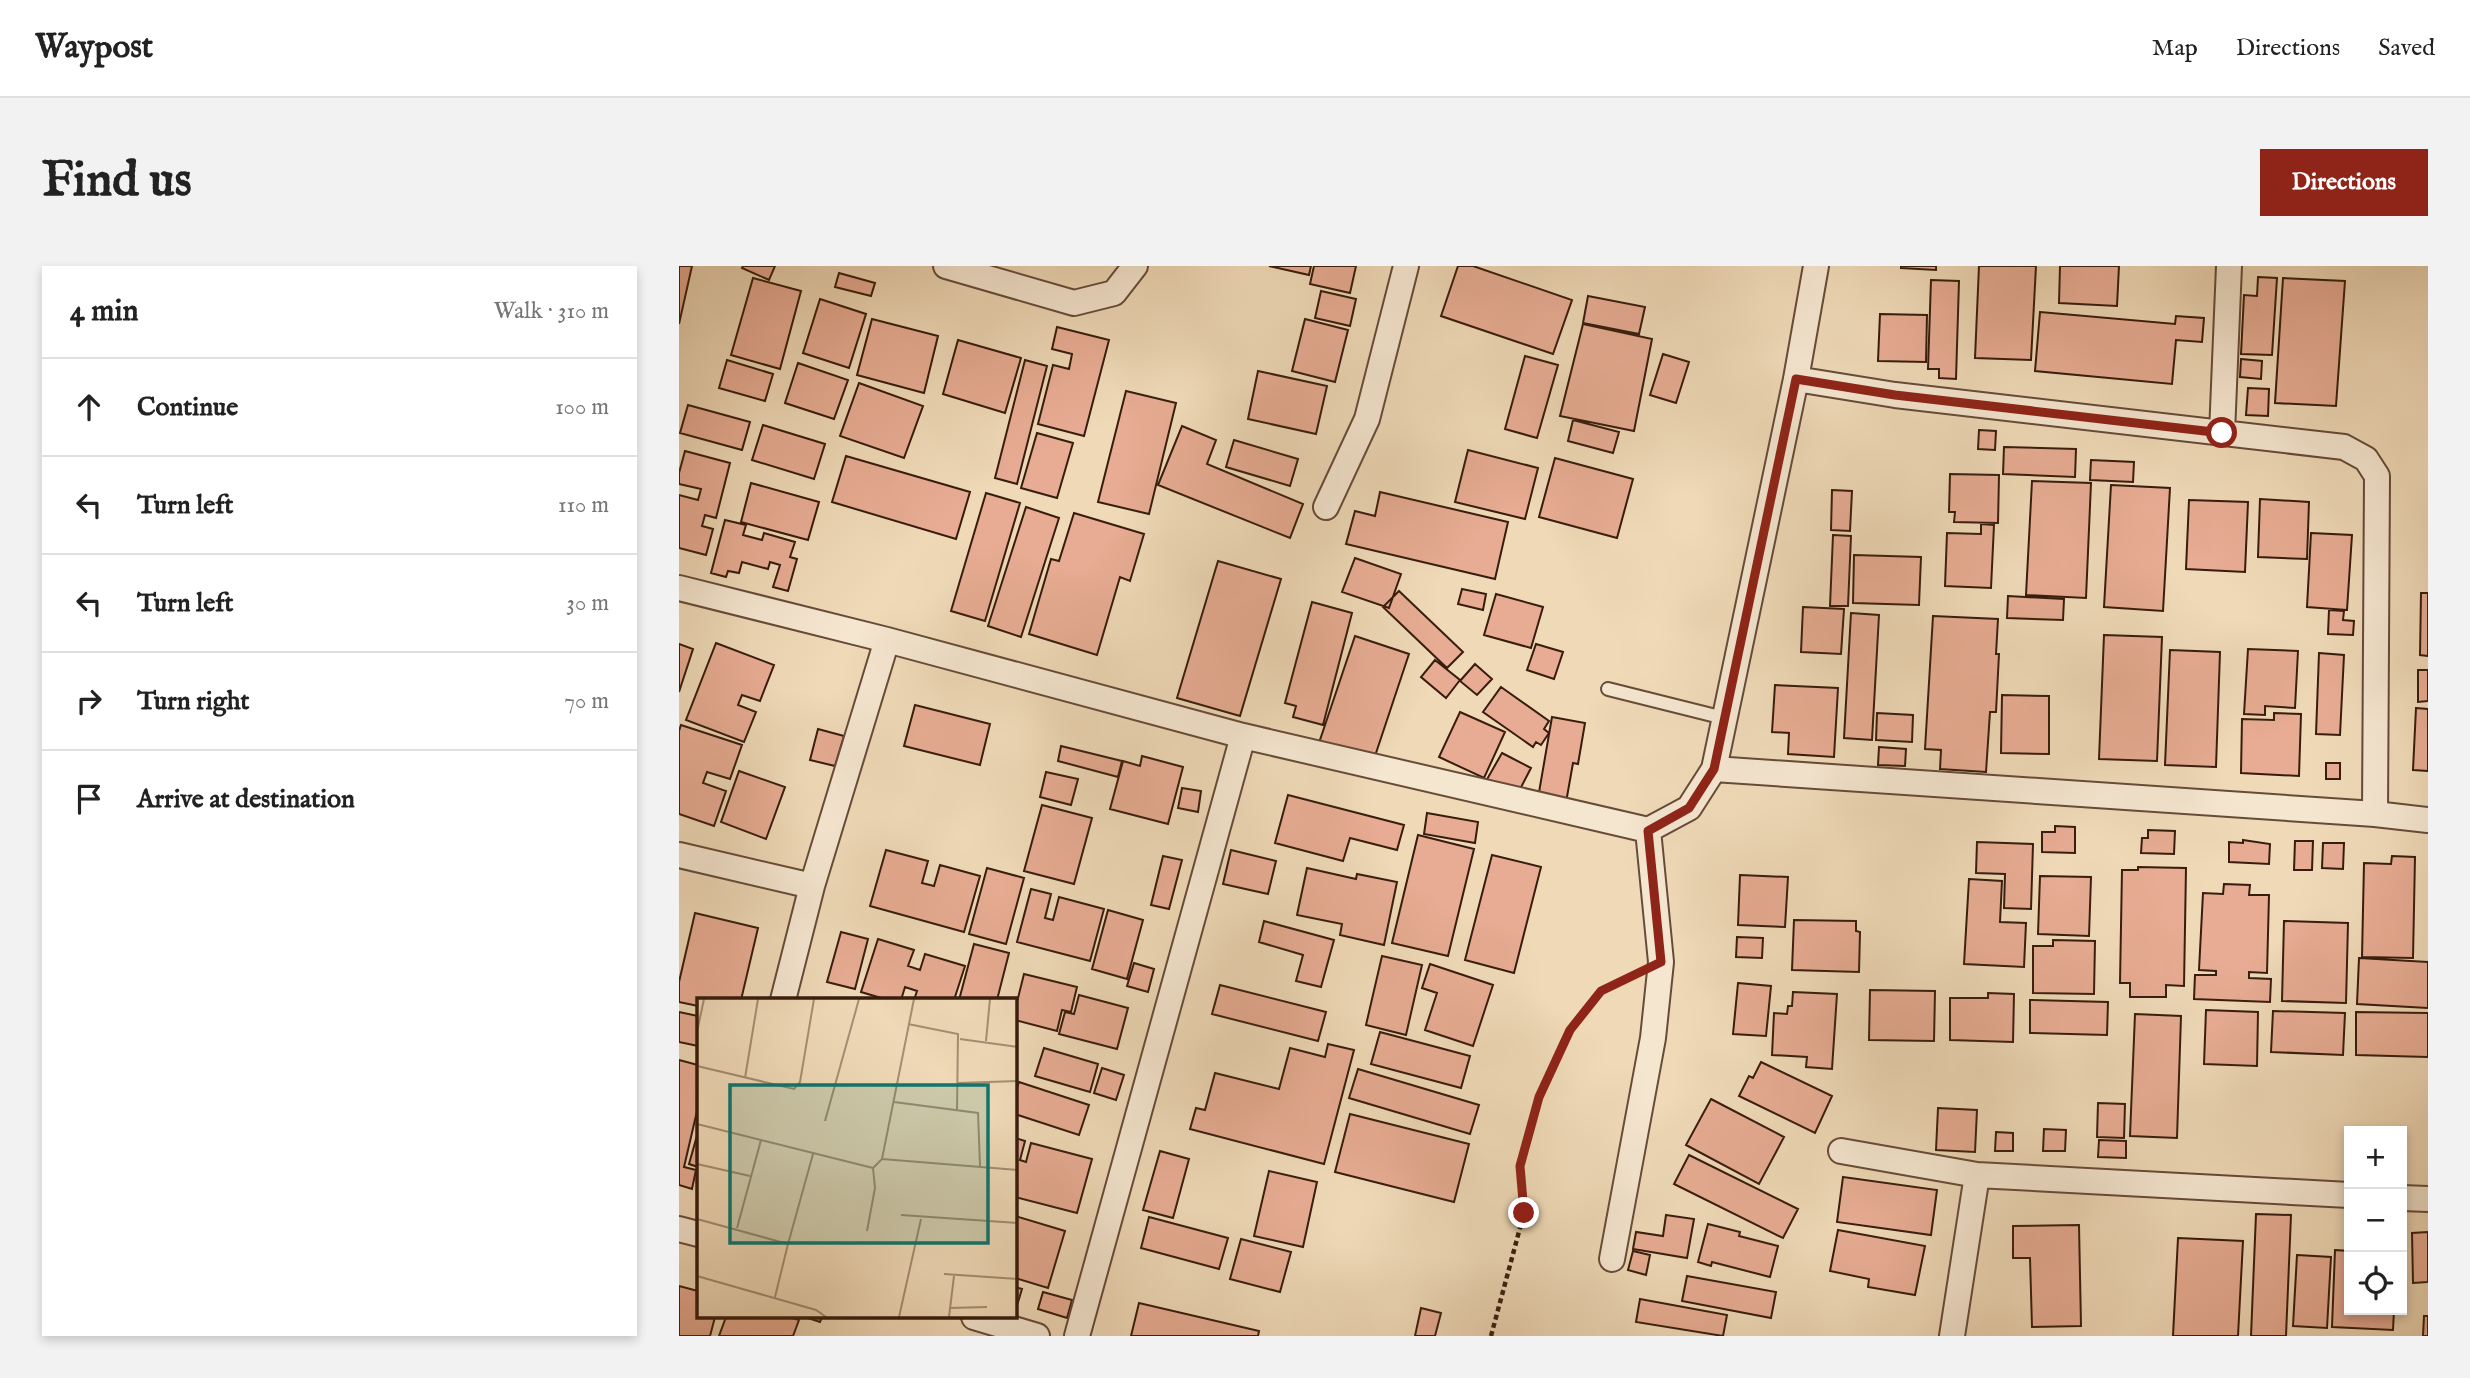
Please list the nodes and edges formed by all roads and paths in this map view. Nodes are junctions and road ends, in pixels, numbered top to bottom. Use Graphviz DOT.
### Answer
graph roads {
  1 [pos="946,266"];
  2 [pos="1135,266"];
  3 [pos="1406,266"];
  4 [pos="1816,266"];
  5 [pos="2229,266"];
  6 [pos="1796,379"];
  7 [pos="2222,433"];
  8 [pos="1326,507"];
  9 [pos="679,588"];
  10 [pos="887,640"];
  11 [pos="1608,688"];
  12 [pos="1724,718"];
  13 [pos="1243,736"];
  14 [pos="1714,769"];
  15 [pos="2375,814"];
  16 [pos="2428,820"];
  17 [pos="1648,831"];
  18 [pos="679,855"];
  19 [pos="812,886"];
  20 [pos="1661,962"];
  21 [pos="784,998"];
  22 [pos="1841,1152"];
  23 [pos="1977,1175"];
  24 [pos="2344,1195"];
  25 [pos="2407,1198"];
  26 [pos="2428,1199"];
  27 [pos="679,1229"];
  28 [pos="697,1234"];
  29 [pos="1612,1259"];
  30 [pos="977,1318"];
  31 [pos="1037,1336"];
  32 [pos="1077,1336"];
  33 [pos="1491,1336"];
  34 [pos="1952,1336"];
  1 -- 2 [label="street"];
  3 -- 8 [label="street"];
  4 -- 6 [label="street"];
  5 -- 7 [label="street"];
  6 -- 7 [label="street"];
  6 -- 12 [label="street"];
  7 -- 15 [label="street"];
  9 -- 10 [label="street"];
  10 -- 13 [label="street"];
  10 -- 19 [label="street"];
  11 -- 12 [label="lane"];
  12 -- 14 [label="street"];
  13 -- 17 [label="street"];
  13 -- 32 [label="street"];
  14 -- 15 [label="street"];
  14 -- 17 [label="street"];
  15 -- 16 [label="street"];
  17 -- 20 [label="street"];
  18 -- 19 [label="street"];
  19 -- 21 [label="street"];
  20 -- 29 [label="street"];
  20 -- 33 [label="path"];
  22 -- 23 [label="street"];
  23 -- 24 [label="street"];
  23 -- 34 [label="street"];
  25 -- 26 [label="street"];
  27 -- 28 [label="street"];
  30 -- 31 [label="street"];
}
